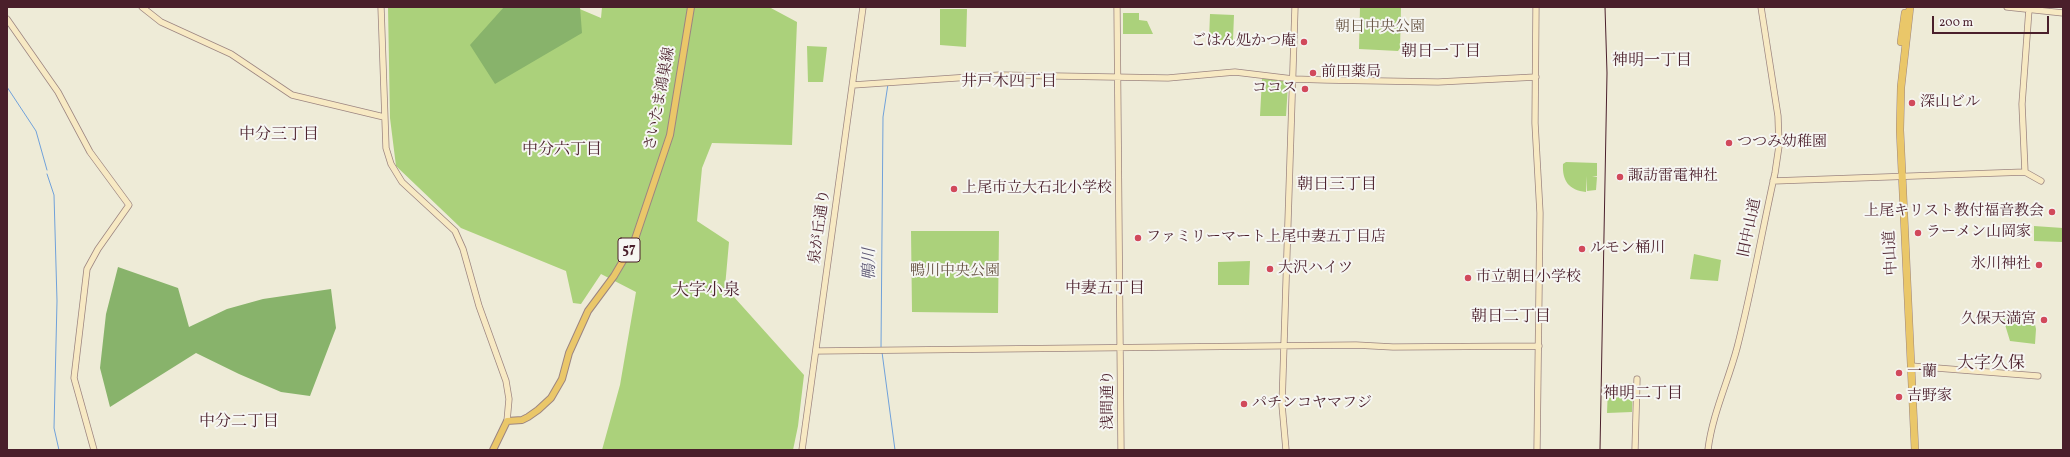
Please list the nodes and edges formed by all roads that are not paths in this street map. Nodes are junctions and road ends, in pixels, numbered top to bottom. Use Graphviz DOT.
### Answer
graph roads {
  1 [pos="142,7"];
  2 [pos="381,7"];
  3 [pos="691,7"];
  4 [pos="863,7"];
  5 [pos="1117,7"];
  6 [pos="1295,7"];
  7 [pos="1536,7"];
  8 [pos="1760,7"];
  9 [pos="1906,7"];
  10 [pos="1910,7"];
  11 [pos="2007,7"];
  12 [pos="2029,9"];
  13 [pos="2063,12"];
  14 [pos="7,19"];
  15 [pos="1118,77"];
  16 [pos="1536,77"];
  17 [pos="1293,79"];
  18 [pos="853,85"];
  19 [pos="384,117"];
  20 [pos="2025,172"];
  21 [pos="1899,177"];
  22 [pos="1773,181"];
  23 [pos="2041,181"];
  24 [pos="1538,346"];
  25 [pos="1284,347"];
  26 [pos="1121,349"];
  27 [pos="816,351"];
  28 [pos="1911,366"];
  29 [pos="2038,376"];
  30 [pos="1637,379"];
  31 [pos="507,421"];
  32 [pos="94,450"];
  33 [pos="494,450"];
  34 [pos="802,450"];
  35 [pos="1121,450"];
  36 [pos="1286,450"];
  37 [pos="1537,450"];
  38 [pos="1635,450"];
  39 [pos="1708,450"];
  40 [pos="1910,450"];
  41 [pos="1915,450"];
  1 -- 19 [label="street"];
  2 -- 19 [label="street"];
  3 -- 31 [label="main road, さいたま鴻巣線 / 57"];
  4 -- 18 [label="street, 泉が丘通り"];
  5 -- 15 [label="street, 浅間通り"];
  6 -- 17 [label="street"];
  7 -- 16 [label="street"];
  8 -- 22 [label="street, 旧中山道"];
  9 -- 21 [label="highway, 中山道"];
  10 -- 21 [label="highway, 中山道"];
  11 -- 12 [label="street"];
  12 -- 13 [label="street"];
  12 -- 20 [label="street"];
  14 -- 32 [label="street"];
  15 -- 17 [label="street"];
  15 -- 18 [label="street"];
  15 -- 26 [label="street, 浅間通り"];
  16 -- 17 [label="street"];
  16 -- 24 [label="street"];
  17 -- 25 [label="street"];
  18 -- 27 [label="street, 泉が丘通り"];
  19 -- 31 [label="street"];
  20 -- 21 [label="street"];
  20 -- 23 [label="street"];
  21 -- 22 [label="street"];
  21 -- 28 [label="highway, 中山道"];
  21 -- 40 [label="highway, 中山道"];
  22 -- 39 [label="street, 旧中山道"];
  24 -- 25 [label="street"];
  24 -- 37 [label="street"];
  25 -- 26 [label="street"];
  25 -- 36 [label="street"];
  26 -- 27 [label="street"];
  26 -- 35 [label="street, 浅間通り"];
  27 -- 34 [label="street, 泉が丘通り"];
  28 -- 29 [label="street"];
  28 -- 41 [label="highway, 中山道"];
  30 -- 38 [label="street"];
  31 -- 33 [label="main road"];
}
